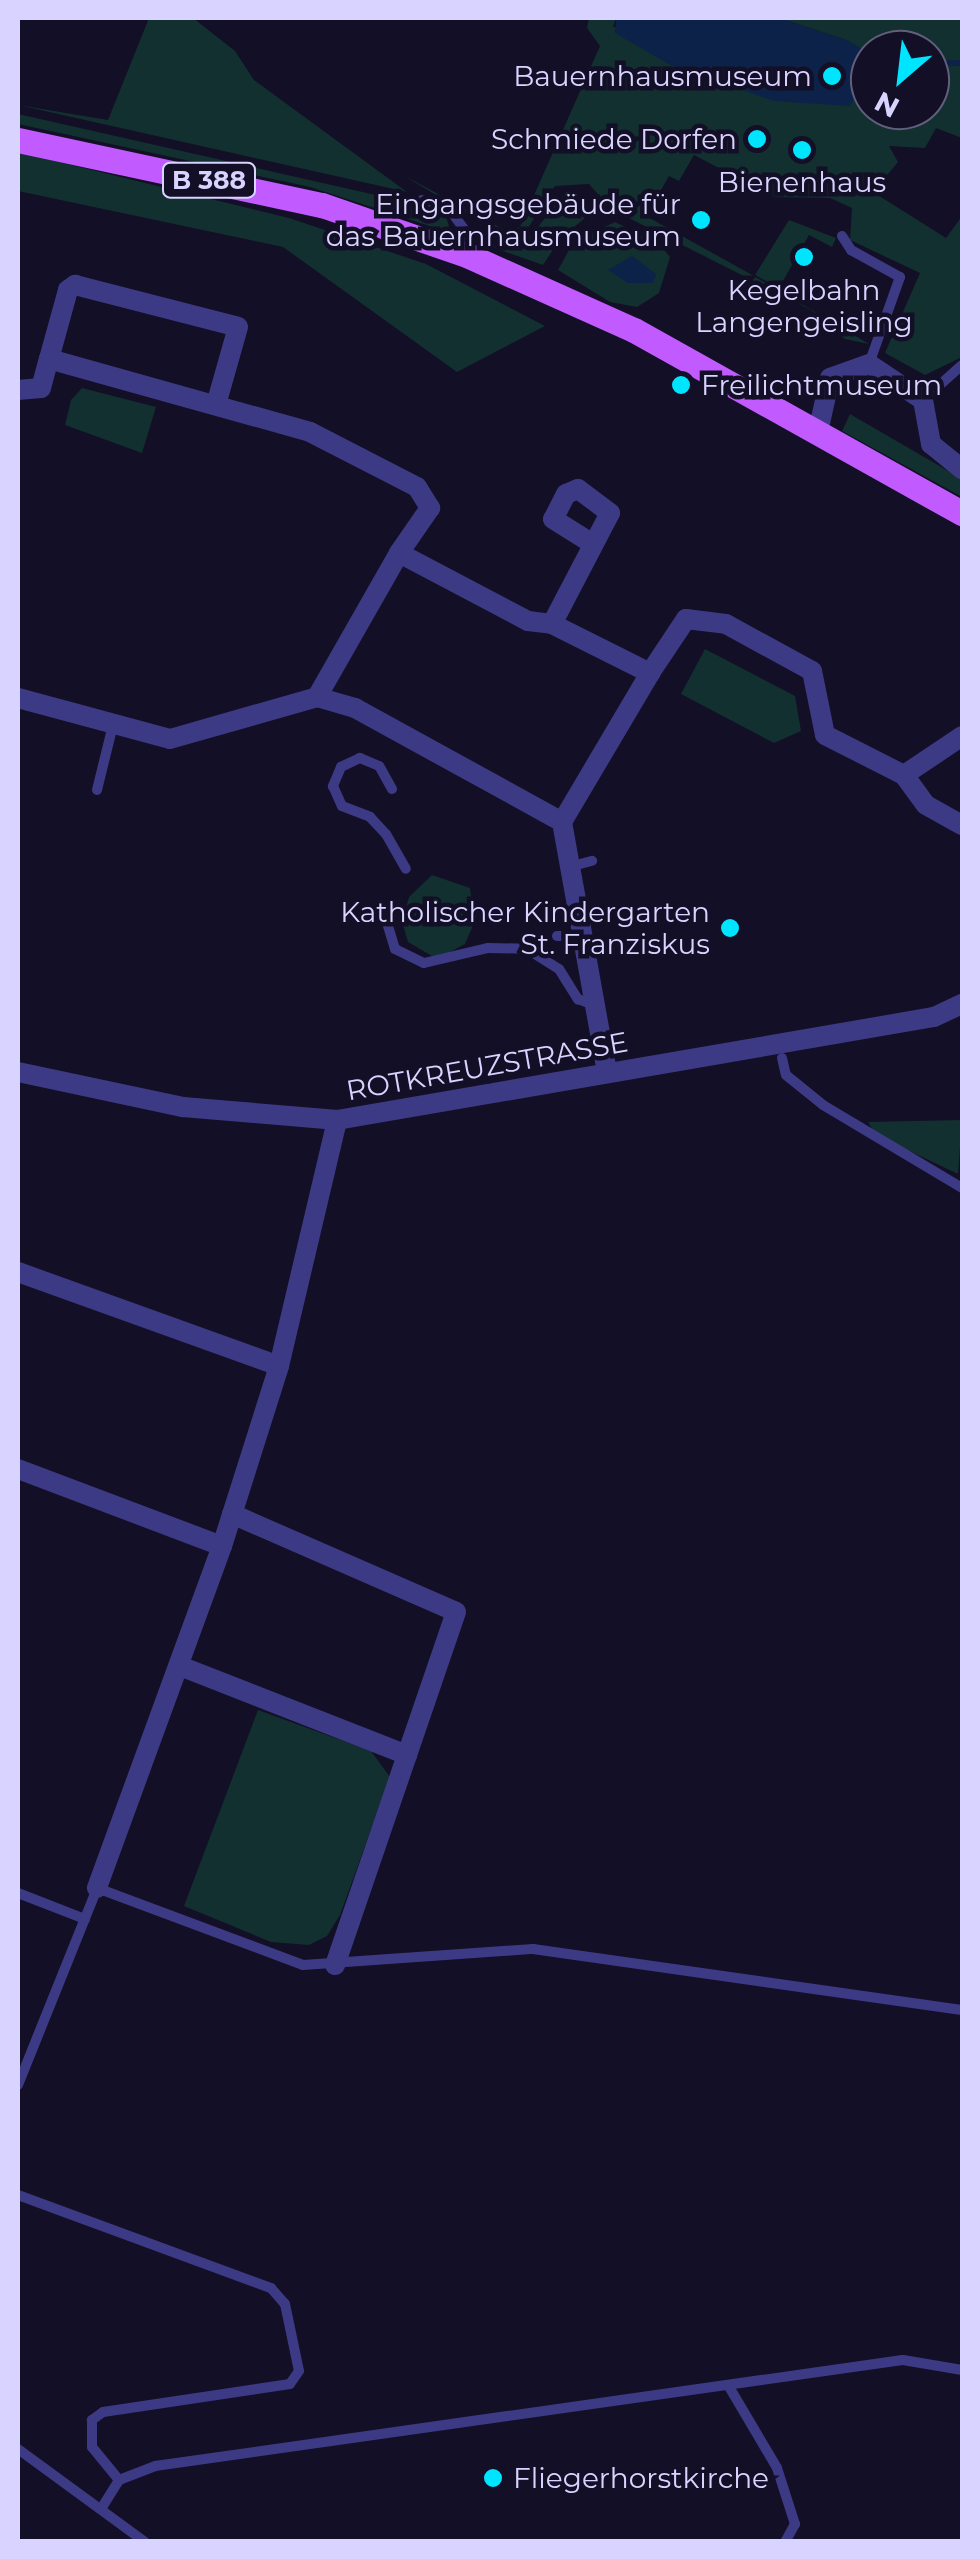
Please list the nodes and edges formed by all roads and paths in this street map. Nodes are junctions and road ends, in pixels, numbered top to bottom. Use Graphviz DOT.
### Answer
graph roads {
  1 [pos="18,140"];
  2 [pos="422,200"];
  3 [pos="842,236"];
  4 [pos="458,252"];
  5 [pos="49,359"];
  6 [pos="869,364"];
  7 [pos="962,365"];
  8 [pos="18,390"];
  9 [pos="923,400"];
  10 [pos="216,404"];
  11 [pos="818,432"];
  12 [pos="962,470"];
  13 [pos="962,513"];
  14 [pos="594,544"];
  15 [pos="399,553"];
  16 [pos="552,624"];
  17 [pos="650,673"];
  18 [pos="317,697"];
  19 [pos="18,698"];
  20 [pos="114,724"];
  21 [pos="962,736"];
  22 [pos="904,775"];
  23 [pos="392,789"];
  24 [pos="97,790"];
  25 [pos="562,822"];
  26 [pos="962,824"];
  27 [pos="592,861"];
  28 [pos="568,867"];
  29 [pos="406,869"];
  30 [pos="388,926"];
  31 [pos="558,936"];
  32 [pos="580,936"];
  33 [pos="962,1004"];
  34 [pos="594,1005"];
  35 [pos="782,1058"];
  36 [pos="18,1072"];
  37 [pos="607,1072"];
  38 [pos="337,1120"];
  39 [pos="962,1188"];
  40 [pos="18,1272"];
  41 [pos="279,1366"];
  42 [pos="18,1469"];
  43 [pos="232,1514"];
  44 [pos="222,1546"];
  45 [pos="180,1666"];
  46 [pos="408,1755"];
  47 [pos="97,1888"];
  48 [pos="18,1893"];
  49 [pos="84,1919"];
  50 [pos="335,1964"];
  51 [pos="962,2010"];
  52 [pos="18,2085"];
  53 [pos="18,2196"];
  54 [pos="962,2370"];
  55 [pos="728,2385"];
  56 [pos="18,2449"];
  57 [pos="119,2480"];
  58 [pos="101,2509"];
  59 [pos="145,2542"];
  60 [pos="785,2542"];
  1 -- 4 [label="main road, B 388"];
  2 -- 4 [label="lane"];
  3 -- 6 [label="lane"];
  4 -- 11 [label="main road, B 388"];
  5 -- 8 [label="street"];
  5 -- 10 [label="street"];
  5 -- 10 [label="street"];
  6 -- 9 [label="street"];
  6 -- 11 [label="street"];
  7 -- 9 [label="lane"];
  9 -- 12 [label="street"];
  10 -- 15 [label="street"];
  11 -- 13 [label="main road, B 388"];
  14 -- 16 [label="street"];
  15 -- 16 [label="street"];
  15 -- 18 [label="street"];
  16 -- 17 [label="street"];
  17 -- 22 [label="street"];
  17 -- 25 [label="street"];
  18 -- 20 [label="street"];
  18 -- 25 [label="street"];
  19 -- 20 [label="street"];
  20 -- 24 [label="lane"];
  21 -- 22 [label="street"];
  22 -- 26 [label="street"];
  23 -- 29 [label="lane"];
  25 -- 28 [label="street"];
  27 -- 28 [label="lane"];
  28 -- 32 [label="street"];
  30 -- 34 [label="lane"];
  31 -- 32 [label="lane"];
  32 -- 34 [label="street"];
  33 -- 37 [label="street, ROTKREUZSTRASSE"];
  34 -- 37 [label="street"];
  35 -- 39 [label="lane"];
  36 -- 38 [label="street, ROTKREUZSTRASSE"];
  37 -- 38 [label="street, ROTKREUZSTRASSE"];
  38 -- 41 [label="street"];
  40 -- 41 [label="street"];
  41 -- 43 [label="street"];
  42 -- 44 [label="street"];
  43 -- 44 [label="street"];
  43 -- 46 [label="street"];
  44 -- 45 [label="street"];
  45 -- 46 [label="street"];
  45 -- 47 [label="street"];
  46 -- 50 [label="street"];
  47 -- 49 [label="lane"];
  47 -- 50 [label="lane"];
  48 -- 49 [label="lane"];
  49 -- 52 [label="lane"];
  50 -- 51 [label="lane"];
  53 -- 57 [label="lane"];
  54 -- 55 [label="lane"];
  55 -- 57 [label="lane"];
  55 -- 60 [label="lane"];
  56 -- 58 [label="lane"];
  57 -- 58 [label="lane"];
  58 -- 59 [label="lane"];
}
